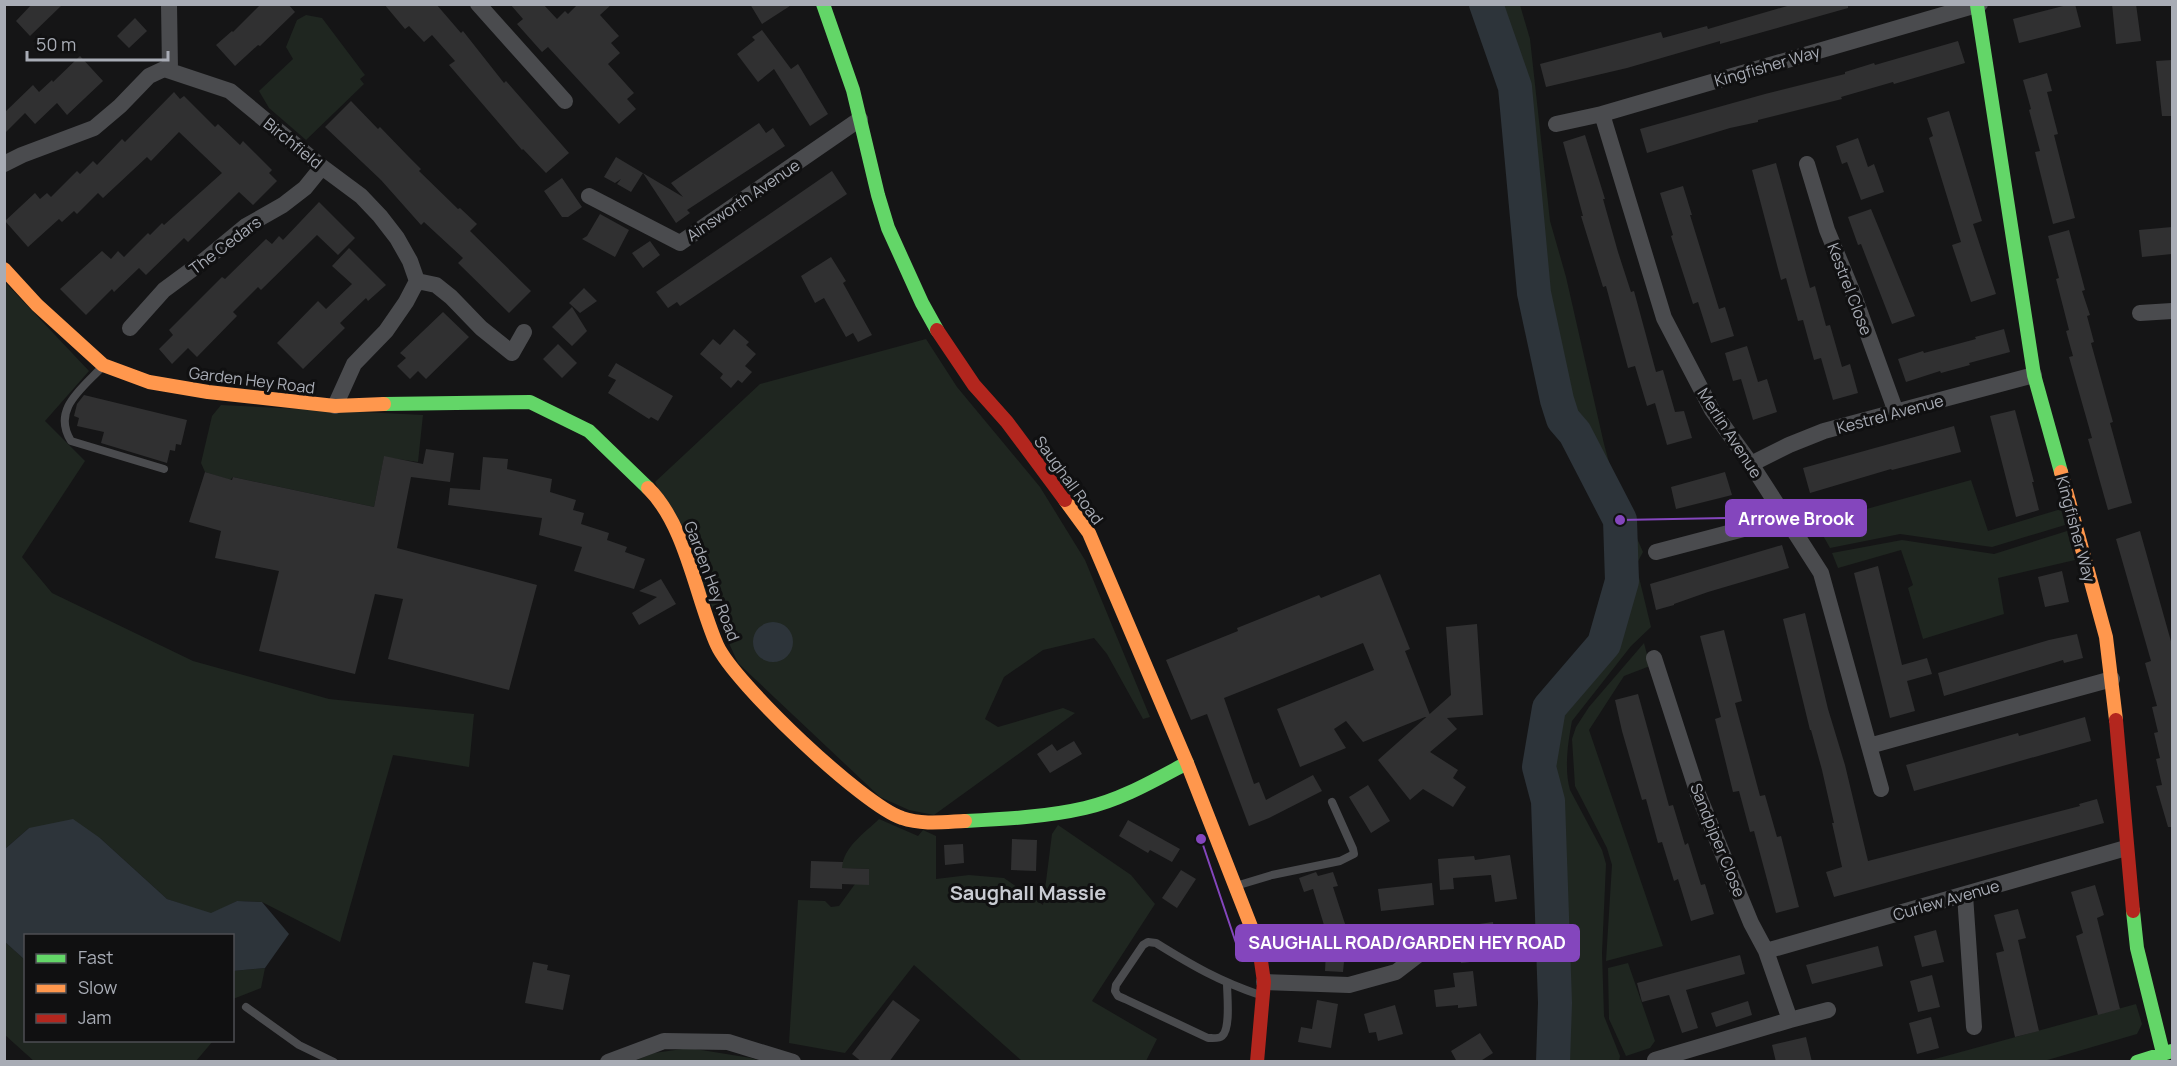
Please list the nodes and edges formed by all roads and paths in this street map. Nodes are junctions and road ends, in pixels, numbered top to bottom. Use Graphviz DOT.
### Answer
graph roads {
  1 [pos="169,4"];
  2 [pos="478,4"];
  3 [pos="823,4"];
  4 [pos="1978,5"];
  5 [pos="170,70"];
  6 [pos="565,101"];
  7 [pos="1602,114"];
  8 [pos="860,120"];
  9 [pos="1556,124"];
  10 [pos="4,164"];
  11 [pos="1807,164"];
  12 [pos="322,167"];
  13 [pos="590,196"];
  14 [pos="4,269"];
  15 [pos="417,281"];
  16 [pos="2172,311"];
  17 [pos="2140,313"];
  18 [pos="130,328"];
  19 [pos="524,332"];
  20 [pos="103,365"];
  21 [pos="2034,375"];
  22 [pos="335,406"];
  23 [pos="1896,412"];
  24 [pos="1751,464"];
  25 [pos="164,469"];
  26 [pos="1781,511"];
  27 [pos="1656,552"];
  28 [pos="1654,658"];
  29 [pos="2112,679"];
  30 [pos="1869,746"];
  31 [pos="1187,763"];
  32 [pos="1881,789"];
  33 [pos="1332,802"];
  34 [pos="2126,848"];
  35 [pos="1236,886"];
  36 [pos="1965,895"];
  37 [pos="1439,939"];
  38 [pos="1766,951"];
  39 [pos="1227,984"];
  40 [pos="1264,989"];
  41 [pos="246,1007"];
  42 [pos="1828,1010"];
  43 [pos="1790,1020"];
  44 [pos="1974,1027"];
  45 [pos="2168,1052"];
  46 [pos="1655,1060"];
  47 [pos="334,1062"];
  48 [pos="608,1062"];
  49 [pos="793,1062"];
  50 [pos="1257,1062"];
  51 [pos="2137,1062"];
  1 -- 5 [label="street"];
  2 -- 6 [label="street"];
  3 -- 8 [label="street, Saughall Road"];
  4 -- 7 [label="street, Kingfisher Way"];
  4 -- 21 [label="street, Kingfisher Way"];
  5 -- 10 [label="street"];
  5 -- 12 [label="street, Birchfield"];
  7 -- 9 [label="street, Kingfisher Way"];
  7 -- 24 [label="street, Merlin Avenue"];
  8 -- 13 [label="street, Ainsworth Avenue"];
  8 -- 31 [label="street, Saughall Road"];
  11 -- 23 [label="street, Kestrel Close"];
  12 -- 15 [label="street, Birchfield"];
  12 -- 18 [label="street, The Cedars"];
  14 -- 20 [label="street, Garden Hey Road"];
  15 -- 19 [label="street"];
  15 -- 22 [label="street"];
  16 -- 17 [label="street"];
  20 -- 22 [label="street, Garden Hey Road"];
  20 -- 25 [label="lane"];
  21 -- 23 [label="street, Kestrel Avenue"];
  21 -- 29 [label="street, Kingfisher Way"];
  22 -- 31 [label="street, Garden Hey Road"];
  23 -- 24 [label="street, Kestrel Avenue"];
  24 -- 26 [label="street, Merlin Avenue"];
  26 -- 27 [label="street"];
  26 -- 30 [label="street, Merlin Avenue"];
  28 -- 38 [label="street, Sandpiper Close"];
  29 -- 30 [label="street"];
  29 -- 34 [label="street, Kingfisher Way"];
  30 -- 32 [label="street, Merlin Avenue"];
  31 -- 35 [label="street, Saughall Road"];
  33 -- 35 [label="lane"];
  34 -- 36 [label="street, Curlew Avenue"];
  34 -- 45 [label="street, Kingfisher Way"];
  35 -- 40 [label="street, Saughall Road"];
  36 -- 38 [label="street, Curlew Avenue"];
  36 -- 44 [label="street"];
  37 -- 40 [label="street"];
  38 -- 43 [label="street, Sandpiper Close"];
  39 -- 39 [label="lane"];
  39 -- 40 [label="lane"];
  40 -- 50 [label="street, Saughall Road"];
  41 -- 47 [label="lane"];
  42 -- 43 [label="street"];
  43 -- 46 [label="street"];
  45 -- 51 [label="street"];
  48 -- 49 [label="street"];
}
